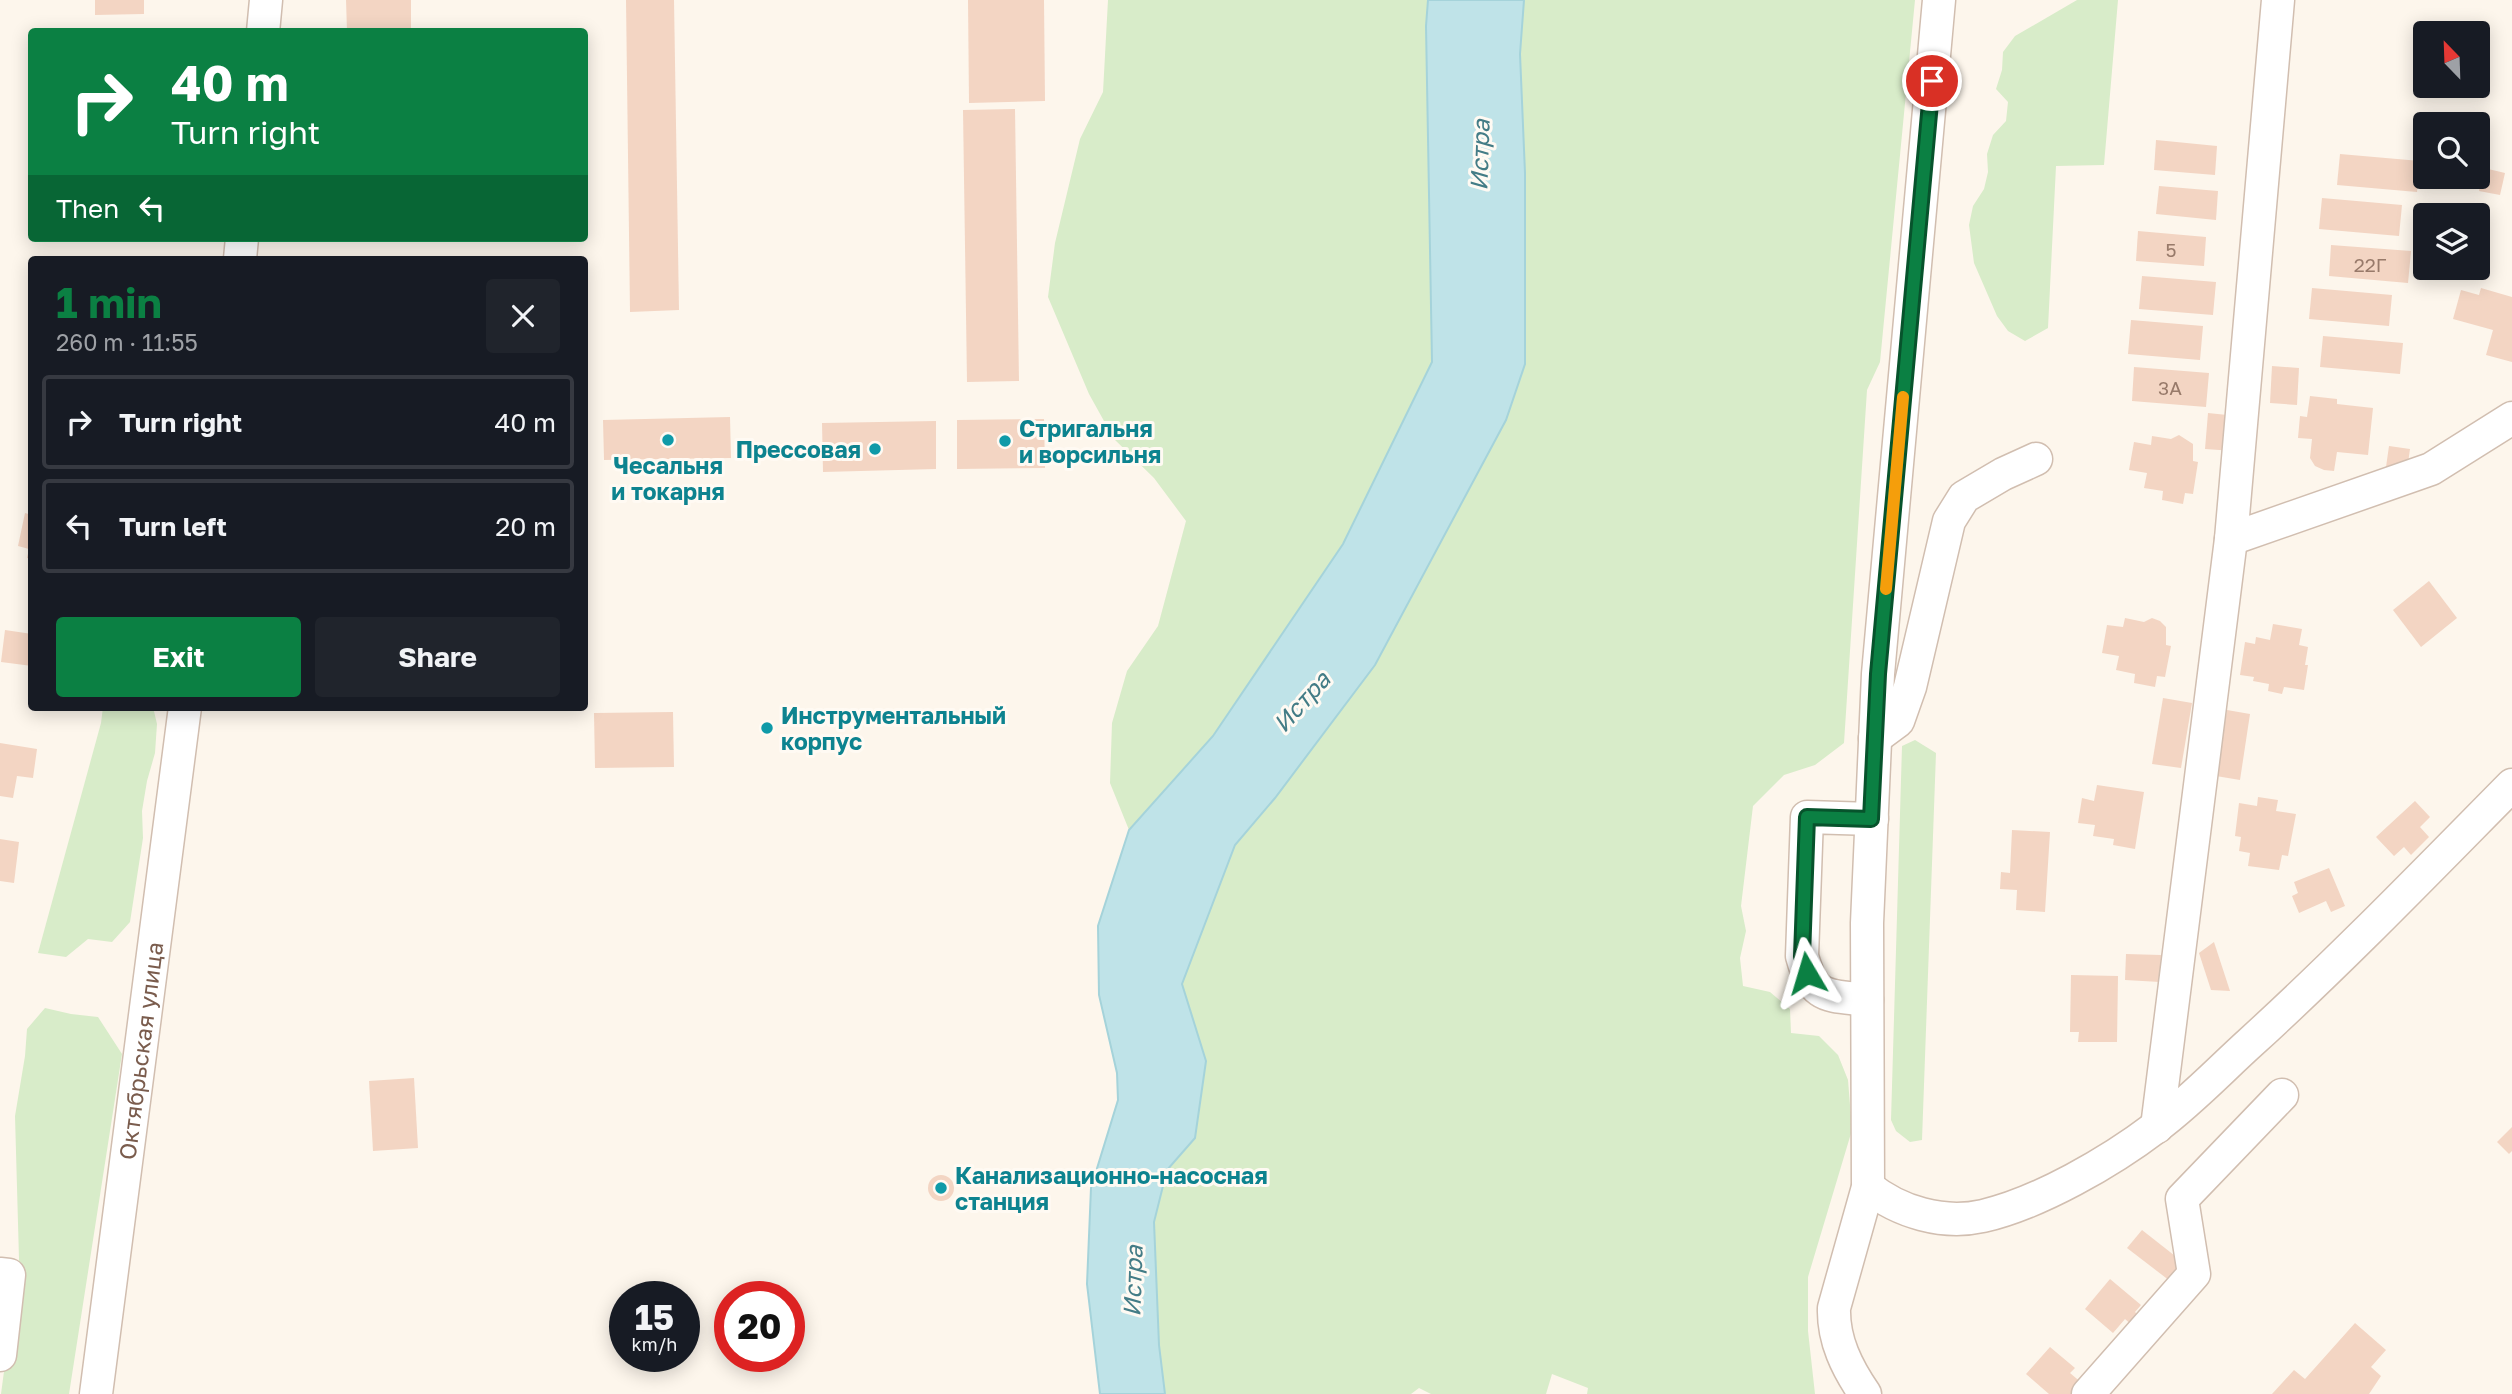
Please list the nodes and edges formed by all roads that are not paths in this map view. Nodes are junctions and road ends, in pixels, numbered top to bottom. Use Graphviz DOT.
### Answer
graph roads {
  1 [pos="266,0"];
  2 [pos="1939,0"];
  3 [pos="2278,0"];
  4 [pos="263,28"];
  5 [pos="2512,418"];
  6 [pos="2036,459"];
  7 [pos="2231,539"];
  8 [pos="184,711"];
  9 [pos="1875,738"];
  10 [pos="2512,785"];
  11 [pos="1871,819"];
  12 [pos="1867,1000"];
  13 [pos="2282,1095"];
  14 [pos="2157,1127"];
  15 [pos="1868,1187"];
  16 [pos="0,1275"];
  17 [pos="0,1355"];
  18 [pos="96,1394"];
  19 [pos="1866,1394"];
  20 [pos="2088,1394"];
  1 -- 4 [label="street"];
  2 -- 9 [label="street"];
  3 -- 7 [label="street"];
  5 -- 7 [label="street"];
  6 -- 9 [label="street"];
  7 -- 14 [label="street"];
  8 -- 18 [label="street, Октябрьская улица"];
  9 -- 11 [label="street"];
  10 -- 14 [label="street"];
  11 -- 12 [label="street"];
  11 -- 12 [label="street"];
  12 -- 15 [label="street"];
  13 -- 20 [label="street"];
  14 -- 15 [label="street"];
  15 -- 19 [label="street"];
  16 -- 17 [label="street"];
}
